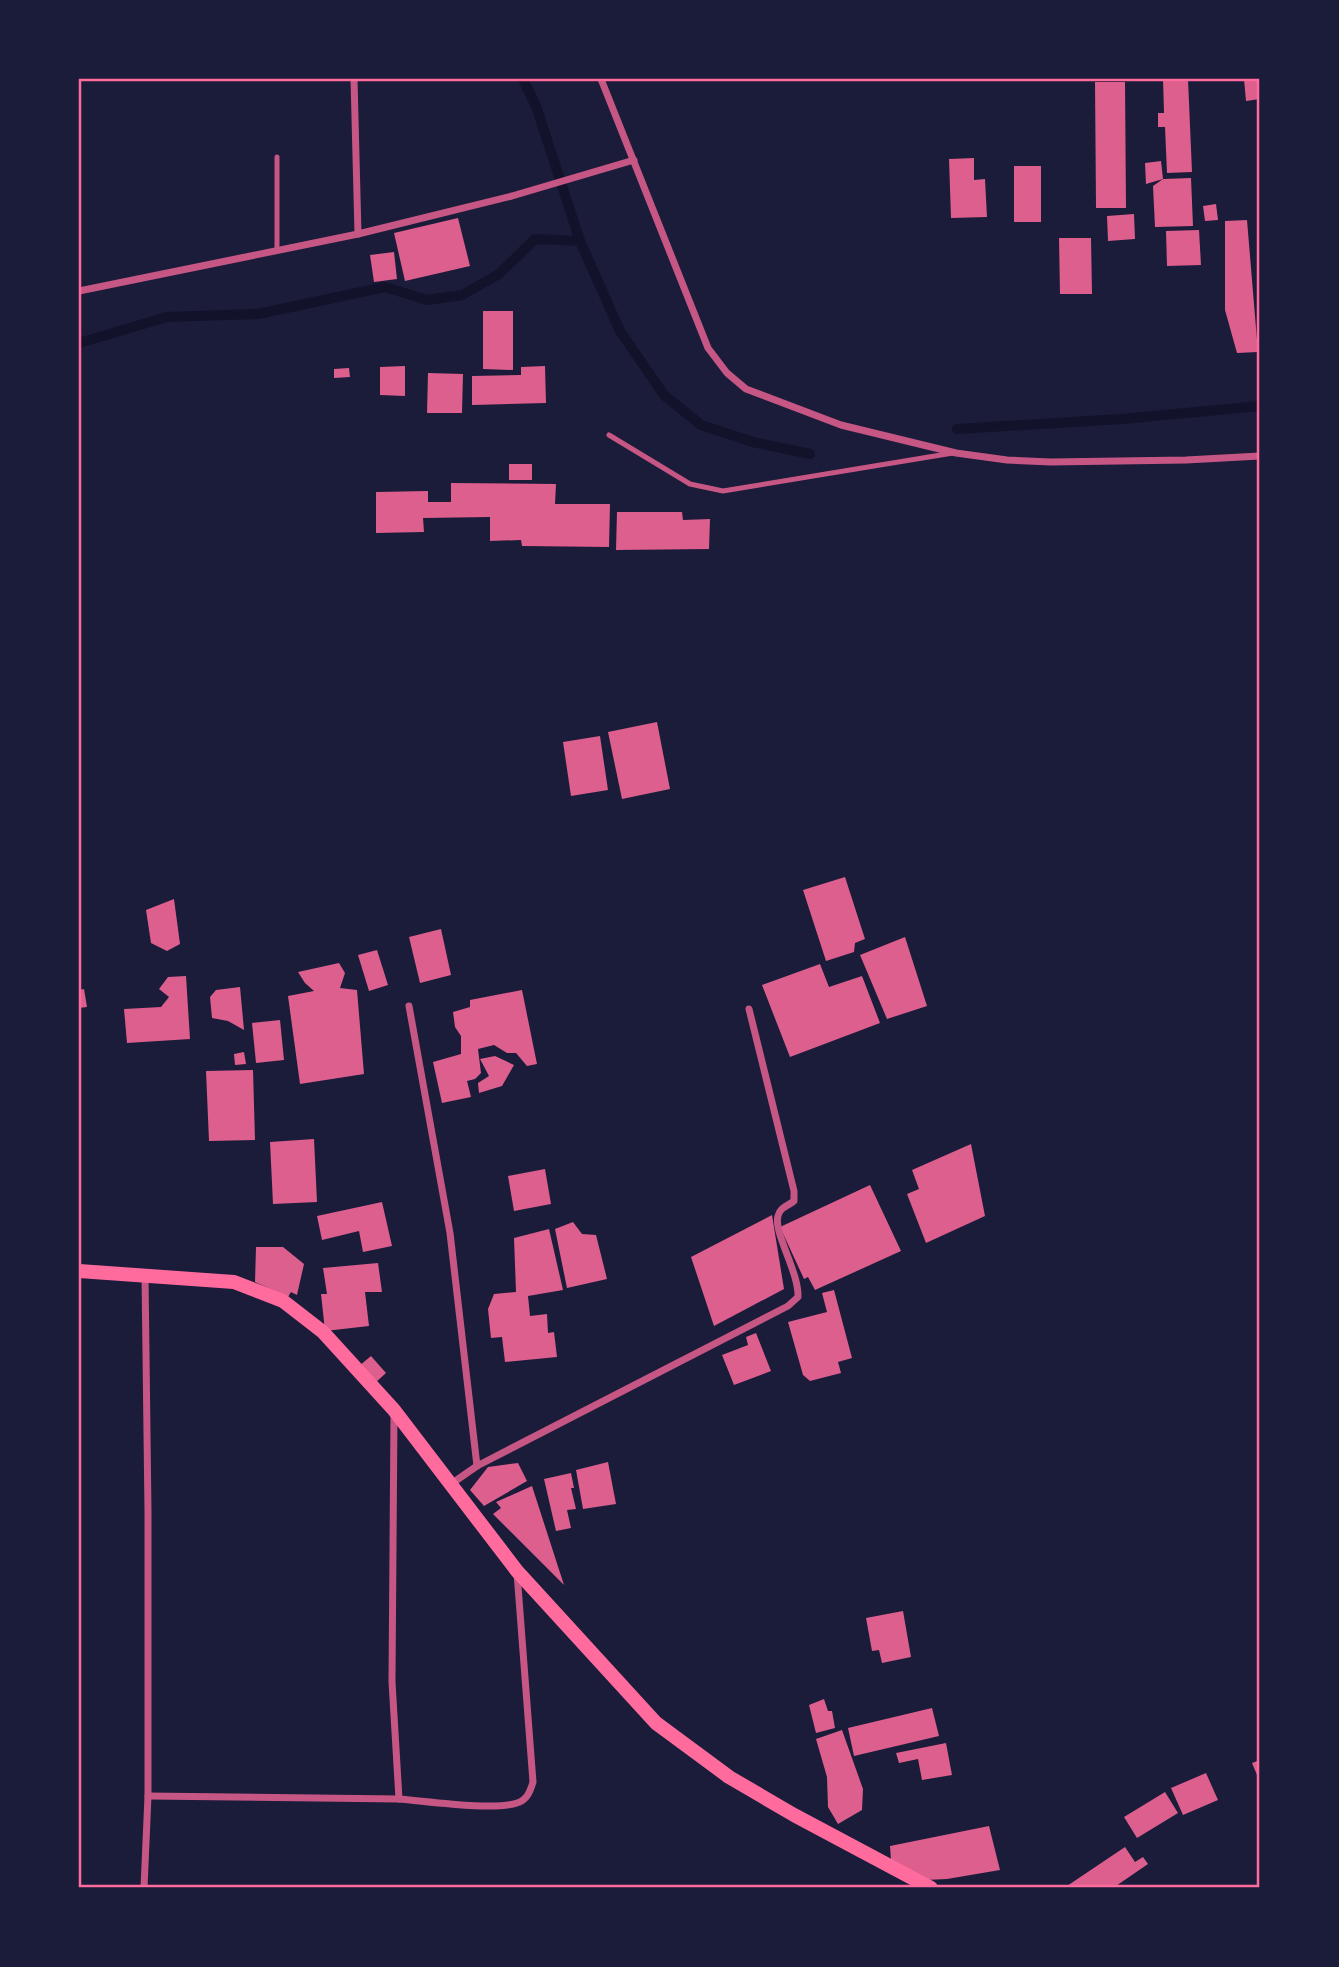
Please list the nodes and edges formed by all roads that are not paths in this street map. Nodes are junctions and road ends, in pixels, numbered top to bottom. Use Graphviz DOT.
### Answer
graph roads {
  1 [pos="354,79"];
  2 [pos="601,79"];
  3 [pos="277,157"];
  4 [pos="634,160"];
  5 [pos="358,234"];
  6 [pos="277,251"];
  7 [pos="79,291"];
  8 [pos="609,435"];
  9 [pos="956,453"];
  10 [pos="1260,456"];
  11 [pos="409,1006"];
  12 [pos="749,1009"];
  13 [pos="79,1271"];
  14 [pos="145,1275"];
  15 [pos="394,1410"];
  16 [pos="477,1466"];
  17 [pos="450,1484"];
  18 [pos="517,1571"];
  19 [pos="148,1796"];
  20 [pos="399,1799"];
  21 [pos="145,1888"];
  22 [pos="931,1888"];
  1 -- 5 [label="street"];
  2 -- 4 [label="street"];
  3 -- 6 [label="lane"];
  4 -- 5 [label="street"];
  4 -- 9 [label="street"];
  5 -- 6 [label="street"];
  6 -- 7 [label="street"];
  8 -- 9 [label="lane"];
  9 -- 10 [label="street"];
  11 -- 16 [label="street"];
  12 -- 16 [label="street"];
  13 -- 14 [label="main road"];
  14 -- 15 [label="main road"];
  14 -- 19 [label="street"];
  15 -- 17 [label="main road"];
  15 -- 20 [label="street"];
  16 -- 17 [label="street"];
  17 -- 18 [label="main road"];
  18 -- 20 [label="street"];
  18 -- 22 [label="main road"];
  19 -- 20 [label="street"];
  19 -- 21 [label="street"];
}
